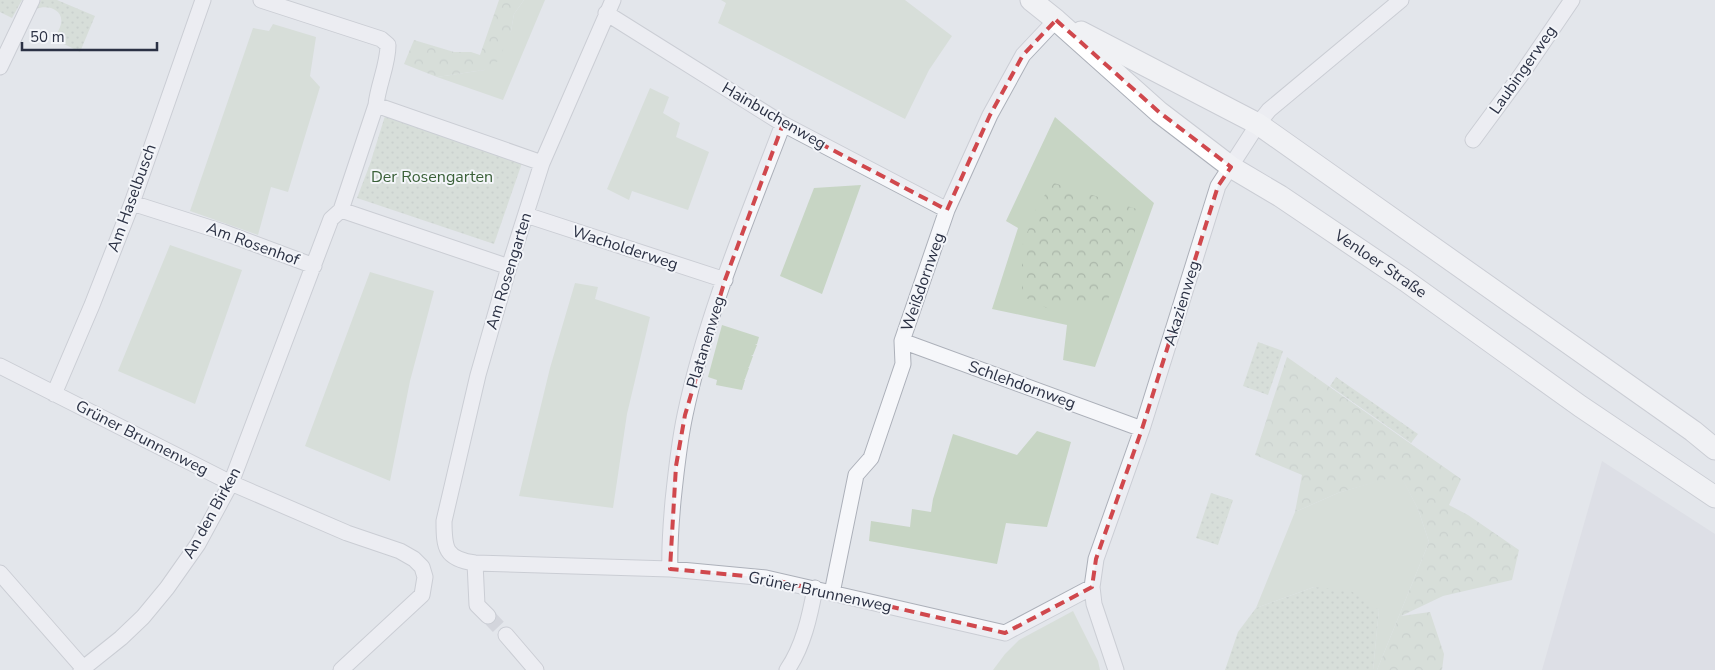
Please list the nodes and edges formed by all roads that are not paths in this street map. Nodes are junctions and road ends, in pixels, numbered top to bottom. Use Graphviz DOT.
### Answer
graph roads {
  1 [pos="32,0"];
  2 [pos="203,0"];
  3 [pos="261,0"];
  4 [pos="1032,0"];
  5 [pos="1401,0"];
  6 [pos="1572,0"];
  7 [pos="609,6"];
  8 [pos="1056,20"];
  9 [pos="0,67"];
  10 [pos="376,105"];
  11 [pos="783,124"];
  12 [pos="1258,124"];
  13 [pos="1474,140"];
  14 [pos="542,163"];
  15 [pos="1231,167"];
  16 [pos="132,203"];
  17 [pos="341,210"];
  18 [pos="947,210"];
  19 [pos="526,215"];
  20 [pos="314,266"];
  21 [pos="509,267"];
  22 [pos="724,280"];
  23 [pos="902,342"];
  24 [pos="0,366"];
  25 [pos="54,394"];
  26 [pos="1142,429"];
  27 [pos="1715,449"];
  28 [pos="232,483"];
  29 [pos="1715,497"];
  30 [pos="448,552"];
  31 [pos="475,563"];
  32 [pos="670,569"];
  33 [pos="0,572"];
  34 [pos="1092,587"];
  35 [pos="815,588"];
  36 [pos="832,593"];
  37 [pos="488,616"];
  38 [pos="506,635"];
  39 [pos="83,669"];
  40 [pos="341,670"];
  41 [pos="536,670"];
  42 [pos="787,670"];
  43 [pos="1116,670"];
  1 -- 9 [label="street"];
  2 -- 16 [label="street, Am Haselbusch"];
  3 -- 10 [label="street, Am Rosenhof"];
  4 -- 8 [label="main road, Venloer Straße"];
  5 -- 12 [label="street, Akazienweg"];
  6 -- 13 [label="street, Laubingerweg"];
  7 -- 11 [label="street, Hainbuchenweg"];
  7 -- 14 [label="street, Am Rosengarten"];
  8 -- 12 [label="main road, Venloer Straße"];
  8 -- 15 [label="main road, Venloer Straße"];
  8 -- 18 [label="street, Weißdornweg"];
  10 -- 14 [label="street"];
  10 -- 17 [label="street, Am Rosenhof"];
  11 -- 18 [label="street, Hainbuchenweg"];
  11 -- 22 [label="street, Platanenweg"];
  12 -- 15 [label="street, Akazienweg"];
  12 -- 27 [label="main road, Venloer Straße"];
  14 -- 19 [label="street, Am Rosengarten"];
  15 -- 26 [label="street, Akazienweg"];
  15 -- 29 [label="main road, Venloer Straße"];
  16 -- 20 [label="street, Am Rosenhof"];
  16 -- 25 [label="street, Am Haselbusch"];
  17 -- 20 [label="street, Am Rosenhof"];
  17 -- 21 [label="street"];
  18 -- 23 [label="street, Weißdornweg"];
  19 -- 21 [label="street, Am Rosengarten"];
  19 -- 22 [label="street, Wacholderweg"];
  20 -- 28 [label="street, An den Birken"];
  21 -- 30 [label="street, Am Rosengarten"];
  22 -- 32 [label="street, Platanenweg"];
  23 -- 26 [label="street, Schlehdornweg"];
  23 -- 36 [label="street, Weißdornweg"];
  24 -- 25 [label="street, Grüner Brunnenweg"];
  25 -- 28 [label="street, Grüner Brunnenweg"];
  26 -- 34 [label="street, Akazienweg"];
  28 -- 39 [label="street, An den Birken"];
  28 -- 40 [label="street, Grüner Brunnenweg"];
  30 -- 31 [label="street, Grüner Brunnenweg"];
  31 -- 32 [label="street, Grüner Brunnenweg"];
  31 -- 37 [label="street"];
  32 -- 35 [label="street, Grüner Brunnenweg"];
  33 -- 39 [label="street"];
  34 -- 36 [label="street, Grüner Brunnenweg"];
  34 -- 43 [label="street, Akazienweg"];
  35 -- 36 [label="street, Grüner Brunnenweg"];
  35 -- 42 [label="street"];
  38 -- 41 [label="street"];
}
